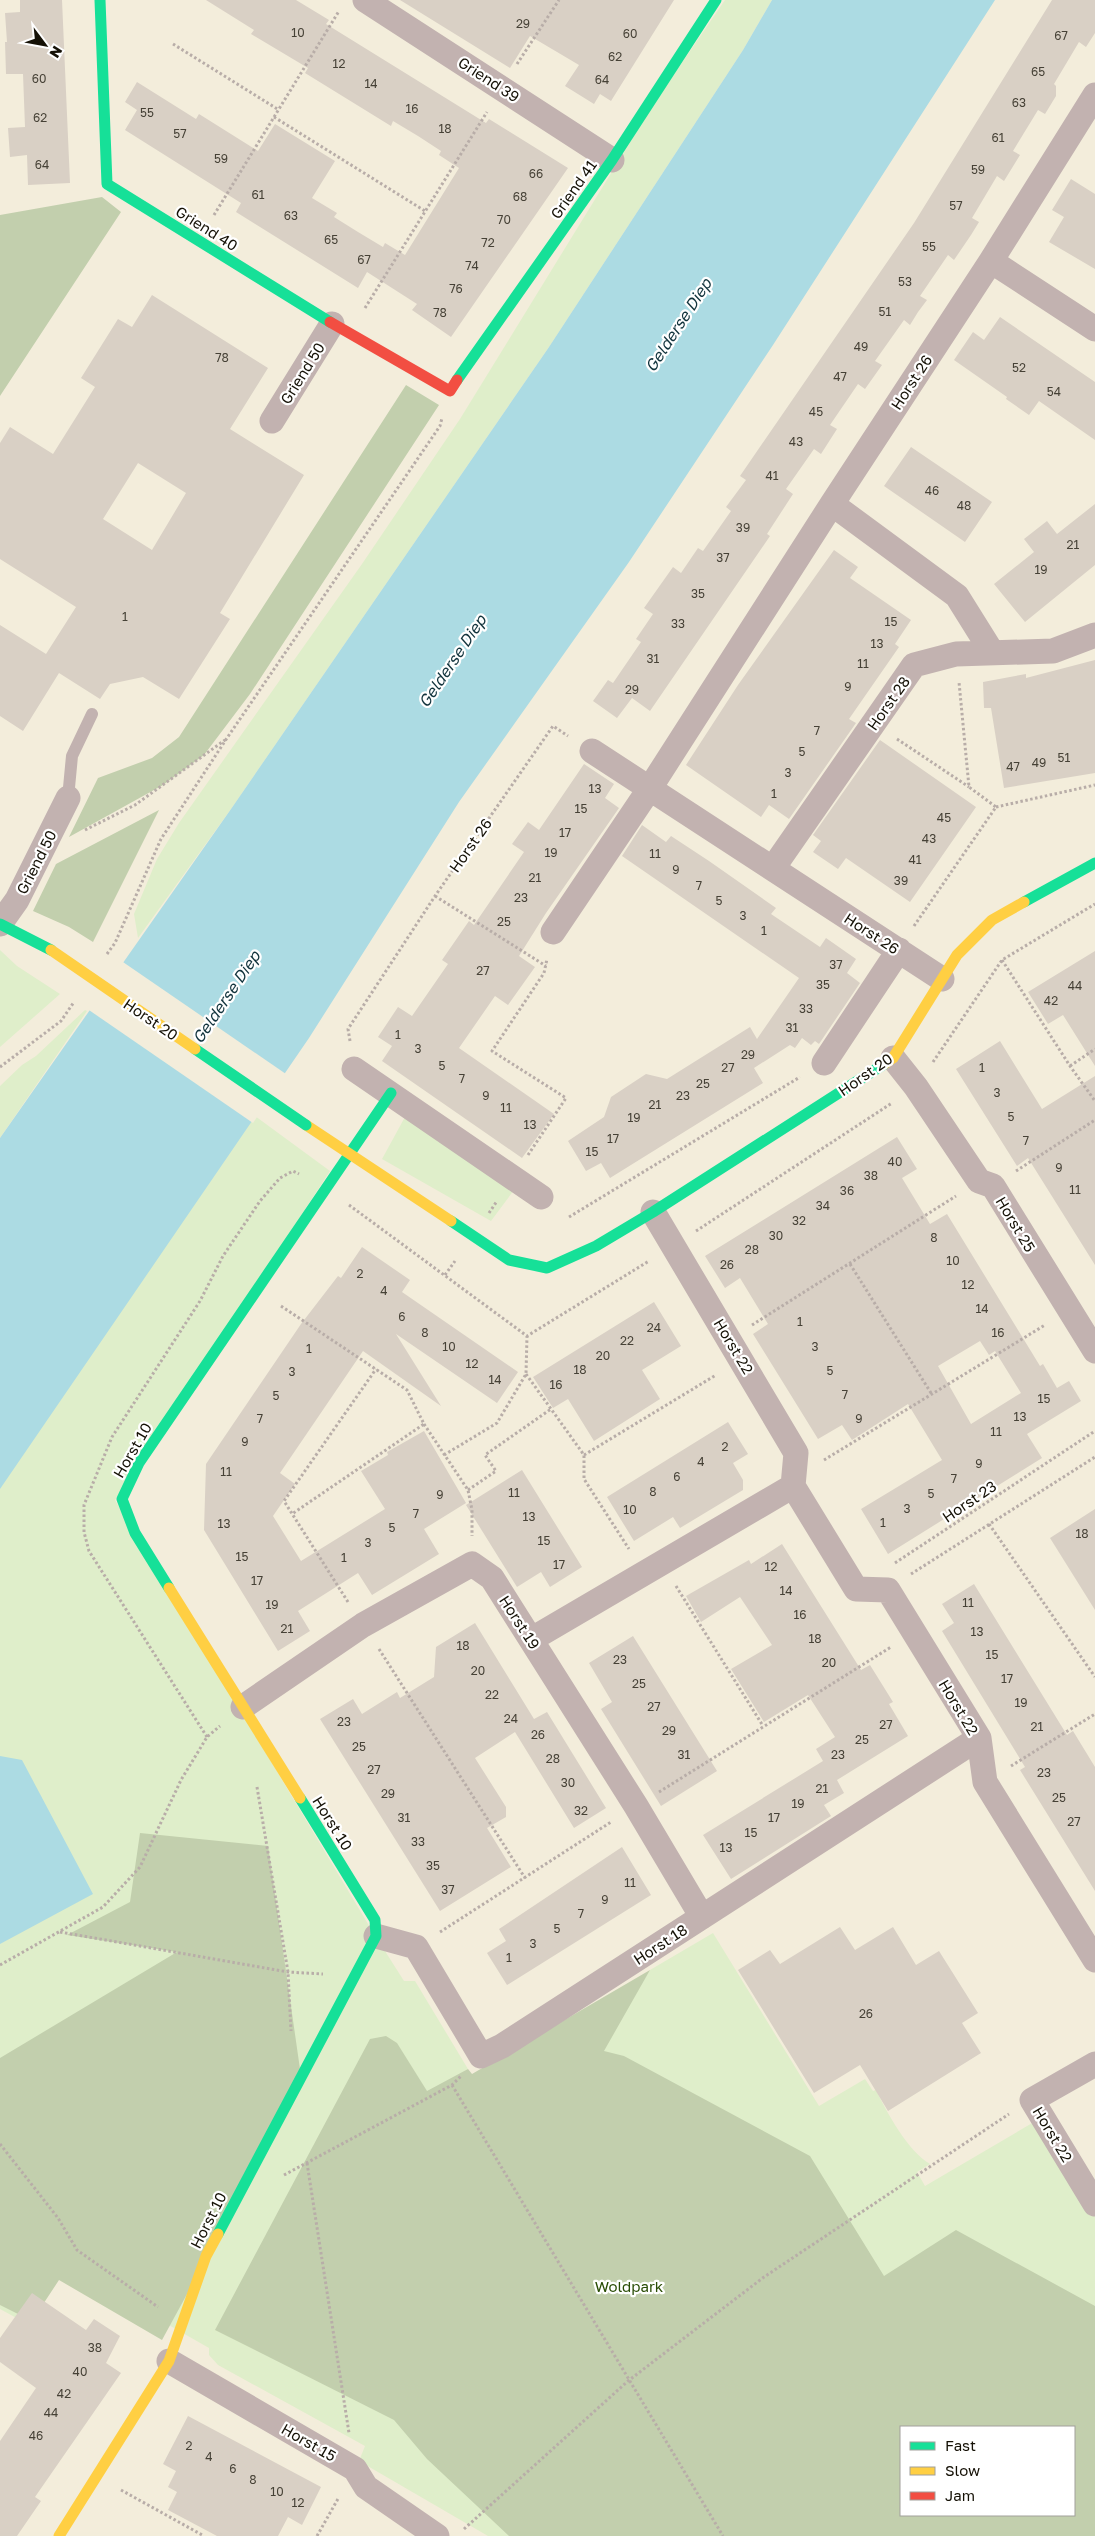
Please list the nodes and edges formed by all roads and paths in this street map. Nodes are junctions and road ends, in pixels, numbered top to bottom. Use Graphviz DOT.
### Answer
graph roads {
  1 [pos="100,0"];
  2 [pos="365,0"];
  3 [pos="560,0"];
  4 [pos="716,0"];
  5 [pos="341,8"];
  6 [pos="173,44"];
  7 [pos="502,88"];
  8 [pos="1095,94"];
  9 [pos="279,110"];
  10 [pos="274,117"];
  11 [pos="612,160"];
  12 [pos="425,211"];
  13 [pos="198,241"];
  14 [pos="991,261"];
  15 [pos="341,329"];
  16 [pos="1095,329"];
  17 [pos="450,391"];
  18 [pos="272,422"];
  19 [pos="832,504"];
  20 [pos="1095,635"];
  21 [pos="992,652"];
  22 [pos="956,654"];
  23 [pos="92,714"];
  24 [pos="874,723"];
  25 [pos="227,738"];
  26 [pos="592,751"];
  27 [pos="1095,785"];
  28 [pos="969,787"];
  29 [pos="650,788"];
  30 [pos="68,798"];
  31 [pos="996,807"];
  32 [pos="42,851"];
  33 [pos="1095,863"];
  34 [pos="773,868"];
  35 [pos="436,896"];
  36 [pos="0,924"];
  37 [pos="553,932"];
  38 [pos="899,950"];
  39 [pos="104,959"];
  40 [pos="1002,960"];
  41 [pos="546,966"];
  42 [pos="942,978"];
  43 [pos="77,998"];
  44 [pos="1095,1049"];
  45 [pos="893,1058"];
  46 [pos="824,1063"];
  47 [pos="1070,1066"];
  48 [pos="0,1067"];
  49 [pos="354,1069"];
  50 [pos="391,1093"];
  51 [pos="1095,1102"];
  52 [pos="1095,1120"];
  53 [pos="348,1154"];
  54 [pos="513,1177"];
  55 [pos="986,1184"];
  56 [pos="541,1197"];
  57 [pos="653,1212"];
  58 [pos="569,1218"];
  59 [pos="596,1246"];
  60 [pos="850,1264"];
  61 [pos="256,1289"];
  62 [pos="1051,1322"];
  63 [pos="527,1336"];
  64 [pos="736,1349"];
  65 [pos="1095,1351"];
  66 [pos="376,1369"];
  67 [pos="526,1374"];
  68 [pos="931,1393"];
  69 [pos="551,1409"];
  70 [pos="424,1424"];
  71 [pos="1095,1431"];
  72 [pos="444,1455"];
  73 [pos="584,1455"];
  74 [pos="1095,1457"];
  75 [pos="822,1461"];
  76 [pos="793,1486"];
  77 [pos="468,1490"];
  78 [pos="292,1514"];
  79 [pos="989,1524"];
  80 [pos="472,1564"];
  81 [pos="653,1568"];
  82 [pos="856,1589"];
  83 [pos="888,1590"];
  84 [pos="363,1625"];
  85 [pos="915,1633"];
  86 [pos="532,1640"];
  87 [pos="1095,1677"];
  88 [pos="243,1707"];
  89 [pos="1095,1714"];
  90 [pos="763,1726"];
  91 [pos="978,1738"];
  92 [pos="985,1782"];
  93 [pos="256,1785"];
  94 [pos="636,1806"];
  95 [pos="525,1878"];
  96 [pos="702,1918"];
  97 [pos="59,1932"];
  98 [pos="376,1936"];
  99 [pos="416,1948"];
  100 [pos="1095,1960"];
  101 [pos="0,1965"];
  102 [pos="288,1972"];
  103 [pos="354,1976"];
  104 [pos="292,2039"];
  105 [pos="482,2056"];
  106 [pos="1095,2064"];
  107 [pos="452,2085"];
  108 [pos="1032,2100"];
  109 [pos="0,2144"];
  110 [pos="307,2164"];
  111 [pos="283,2176"];
  112 [pos="1095,2204"];
  113 [pos="183,2324"];
  114 [pos="170,2361"];
  115 [pos="628,2381"];
  116 [pos="355,2469"];
  117 [pos="96,2476"];
  118 [pos="463,2530"];
  119 [pos="59,2536"];
  120 [pos="204,2536"];
  121 [pos="317,2536"];
  122 [pos="437,2536"];
  123 [pos="723,2536"];
  1 -- 13 [label="street, Griend 40"];
  2 -- 7 [label="street, Griend 39"];
  3 -- 7 [label="path"];
  4 -- 11 [label="street, Griend 41"];
  5 -- 9 [label="path"];
  6 -- 9 [label="path"];
  7 -- 11 [label="street, Griend 39"];
  7 -- 12 [label="path"];
  8 -- 14 [label="street, Horst 26"];
  9 -- 10 [label="path"];
  10 -- 12 [label="path"];
  10 -- 13 [label="path"];
  11 -- 17 [label="street, Griend 41"];
  12 -- 15 [label="path"];
  13 -- 15 [label="street, Griend 40"];
  14 -- 16 [label="street"];
  14 -- 19 [label="street, Horst 26"];
  15 -- 17 [label="street, Griend 40"];
  15 -- 18 [label="street, Griend 50"];
  17 -- 25 [label="path"];
  19 -- 21 [label="street"];
  19 -- 29 [label="street, Horst 26"];
  20 -- 21 [label="street, Horst 28"];
  21 -- 22 [label="street, Horst 28"];
  22 -- 24 [label="street, Horst 28"];
  22 -- 28 [label="path"];
  23 -- 30 [label="lane"];
  24 -- 28 [label="path"];
  24 -- 34 [label="street, Horst 28"];
  25 -- 32 [label="path"];
  25 -- 39 [label="path"];
  26 -- 29 [label="street, Horst 26"];
  26 -- 35 [label="path, Horst 26"];
  27 -- 31 [label="path"];
  28 -- 31 [label="path"];
  29 -- 34 [label="street, Horst 26"];
  29 -- 37 [label="street, Horst 26"];
  30 -- 32 [label="street, Griend 50"];
  31 -- 38 [label="path"];
  32 -- 36 [label="street, Griend 50"];
  33 -- 42 [label="street, Horst 20"];
  34 -- 38 [label="street, Horst 26"];
  35 -- 41 [label="path"];
  35 -- 49 [label="path, Horst 26"];
  36 -- 53 [label="street, Horst 20, bridge"];
  37 -- 41 [label="path"];
  38 -- 42 [label="street, Horst 26"];
  38 -- 46 [label="street"];
  40 -- 47 [label="path"];
  41 -- 54 [label="path"];
  42 -- 45 [label="street, Horst 20"];
  43 -- 48 [label="path"];
  44 -- 47 [label="path"];
  45 -- 55 [label="street, Horst 25"];
  45 -- 57 [label="street, Horst 20"];
  46 -- 58 [label="path"];
  47 -- 51 [label="path"];
  49 -- 50 [label="street"];
  50 -- 53 [label="street"];
  50 -- 54 [label="street"];
  52 -- 55 [label="path"];
  53 -- 59 [label="street, Horst 20"];
  53 -- 61 [label="street, Horst 10"];
  54 -- 56 [label="street"];
  55 -- 60 [label="path"];
  55 -- 65 [label="street, Horst 25"];
  56 -- 58 [label="path"];
  57 -- 59 [label="street, Horst 20"];
  57 -- 64 [label="street, Horst 22"];
  58 -- 59 [label="path"];
  60 -- 64 [label="path"];
  60 -- 68 [label="path"];
  61 -- 66 [label="path"];
  61 -- 88 [label="street, Horst 10"];
  62 -- 68 [label="path"];
  63 -- 67 [label="path"];
  64 -- 73 [label="path"];
  64 -- 76 [label="street, Horst 22"];
  66 -- 70 [label="path"];
  66 -- 78 [label="path"];
  67 -- 69 [label="path"];
  67 -- 72 [label="path"];
  68 -- 75 [label="path"];
  69 -- 73 [label="path"];
  69 -- 77 [label="path"];
  70 -- 72 [label="path"];
  70 -- 78 [label="path"];
  71 -- 82 [label="path, Horst 23"];
  72 -- 77 [label="path"];
  73 -- 81 [label="path"];
  74 -- 79 [label="path, Horst 23"];
  76 -- 81 [label="street"];
  76 -- 82 [label="street"];
  77 -- 80 [label="path"];
  78 -- 84 [label="path"];
  79 -- 83 [label="path, Horst 23"];
  79 -- 87 [label="path"];
  80 -- 84 [label="street"];
  80 -- 86 [label="street, Horst 19"];
  81 -- 86 [label="street"];
  81 -- 90 [label="path"];
  82 -- 83 [label="street"];
  83 -- 85 [label="street, Horst 22"];
  84 -- 88 [label="street"];
  84 -- 95 [label="path"];
  85 -- 90 [label="path"];
  85 -- 91 [label="street, Horst 22"];
  86 -- 94 [label="street, Horst 19"];
  88 -- 97 [label="path"];
  88 -- 98 [label="street, Horst 10"];
  89 -- 92 [label="path"];
  90 -- 94 [label="path"];
  91 -- 92 [label="street, Horst 22"];
  91 -- 96 [label="street, Horst 18"];
  92 -- 100 [label="street, Horst 22"];
  93 -- 102 [label="path"];
  94 -- 95 [label="path"];
  94 -- 96 [label="street, Horst 19"];
  95 -- 99 [label="path"];
  96 -- 105 [label="street, Horst 18"];
  97 -- 101 [label="path"];
  97 -- 102 [label="path"];
  98 -- 99 [label="street"];
  98 -- 103 [label="street, Horst 10"];
  99 -- 105 [label="street"];
  102 -- 103 [label="path"];
  102 -- 104 [label="path"];
  103 -- 113 [label="street, Horst 10"];
  105 -- 107 [label="path"];
  106 -- 108 [label="street, Horst 22"];
  107 -- 110 [label="path"];
  107 -- 115 [label="path"];
  108 -- 112 [label="street, Horst 22"];
  108 -- 115 [label="path"];
  109 -- 113 [label="path"];
  110 -- 111 [label="path"];
  110 -- 116 [label="path"];
  113 -- 114 [label="street, Horst 10"];
  114 -- 116 [label="street, Horst 15"];
  114 -- 117 [label="street, Horst 10"];
  115 -- 118 [label="path"];
  115 -- 123 [label="path"];
  116 -- 121 [label="path"];
  116 -- 122 [label="street, Horst 15"];
  117 -- 119 [label="street, Horst 10"];
  117 -- 120 [label="path"];
}
